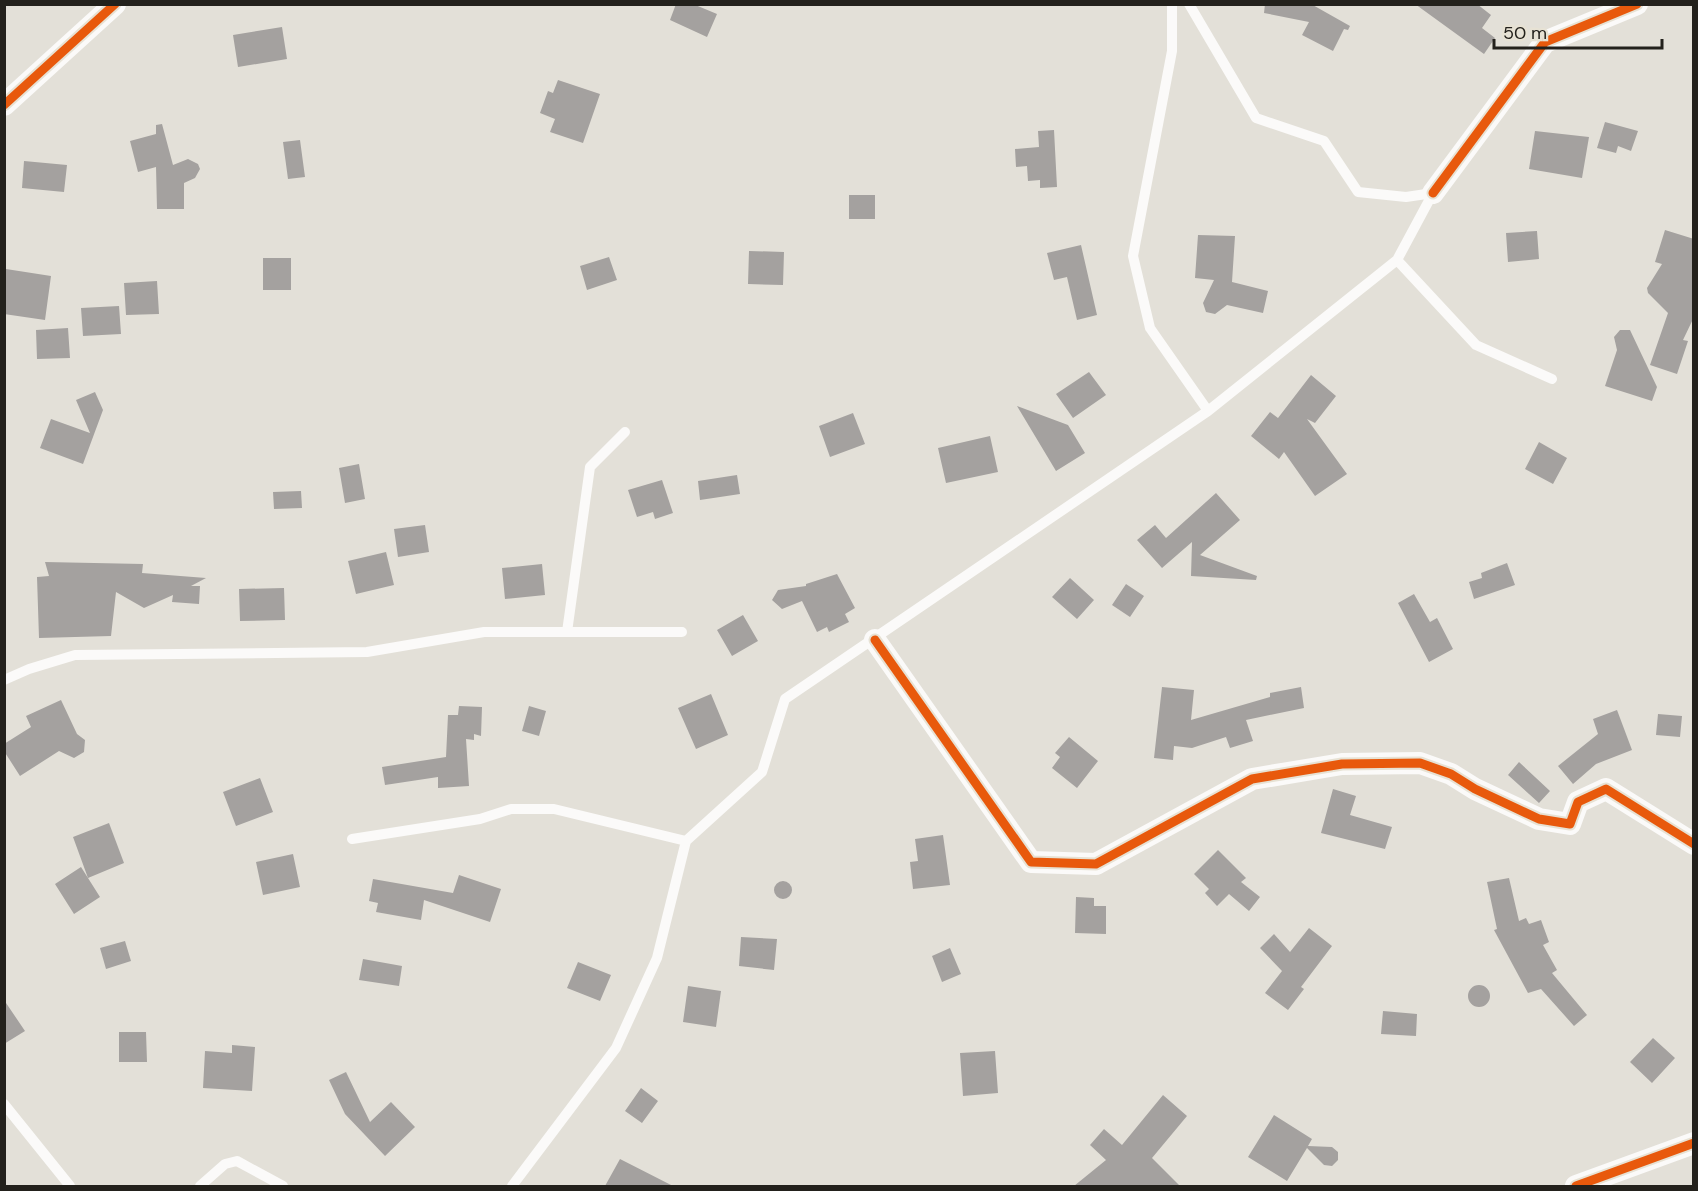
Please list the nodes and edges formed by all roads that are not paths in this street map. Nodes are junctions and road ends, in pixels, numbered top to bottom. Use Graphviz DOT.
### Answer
graph roads {
  1 [pos="116,4"];
  2 [pos="1172,4"];
  3 [pos="1189,4"];
  4 [pos="1637,4"];
  5 [pos="4,105"];
  6 [pos="1433,193"];
  7 [pos="1397,260"];
  8 [pos="1552,379"];
  9 [pos="1208,411"];
  10 [pos="625,432"];
  11 [pos="567,632"];
  12 [pos="682,632"];
  13 [pos="875,640"];
  14 [pos="4,680"];
  15 [pos="352,839"];
  16 [pos="686,842"];
  17 [pos="1694,844"];
  18 [pos="4,1104"];
  19 [pos="1694,1143"];
  20 [pos="70,1186"];
  21 [pos="200,1186"];
  22 [pos="284,1186"];
  23 [pos="512,1186"];
  24 [pos="1576,1186"];
  1 -- 5 [label="street"];
  2 -- 9 [label="lane"];
  3 -- 6 [label="lane"];
  4 -- 6 [label="street"];
  6 -- 7 [label="lane"];
  7 -- 8 [label="lane"];
  7 -- 9 [label="lane"];
  9 -- 13 [label="lane"];
  10 -- 11 [label="lane"];
  11 -- 12 [label="lane"];
  11 -- 14 [label="lane"];
  13 -- 16 [label="lane"];
  13 -- 17 [label="street"];
  15 -- 16 [label="lane"];
  16 -- 23 [label="lane"];
  18 -- 20 [label="lane"];
  19 -- 24 [label="street"];
  21 -- 22 [label="lane"];
}
